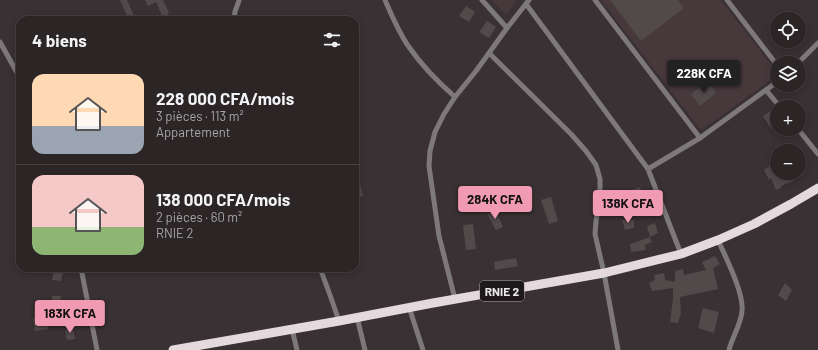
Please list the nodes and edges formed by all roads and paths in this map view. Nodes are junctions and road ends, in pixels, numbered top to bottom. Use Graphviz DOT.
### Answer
graph roads {
  1 [pos="240,0"];
  2 [pos="385,0"];
  3 [pos="482,0"];
  4 [pos="595,0"];
  5 [pos="727,0"];
  6 [pos="527,2"];
  7 [pos="234,16"];
  8 [pos="507,28"];
  9 [pos="0,42"];
  10 [pos="818,43"];
  11 [pos="489,53"];
  12 [pos="770,56"];
  13 [pos="805,56"];
  14 [pos="16,71"];
  15 [pos="770,87"];
  16 [pos="766,90"];
  17 [pos="455,97"];
  18 [pos="774,100"];
  19 [pos="804,136"];
  20 [pos="700,138"];
  21 [pos="818,154"];
  22 [pos="648,169"];
  23 [pos="818,188"];
  24 [pos="718,240"];
  25 [pos="681,254"];
  26 [pos="82,272"];
  27 [pos="321,272"];
  28 [pos="604,273"];
  29 [pos="455,299"];
  30 [pos="409,307"];
  31 [pos="358,317"];
  32 [pos="339,321"];
  33 [pos="292,329"];
  34 [pos="97,350"];
  35 [pos="173,350"];
  36 [pos="297,350"];
  37 [pos="365,350"];
  38 [pos="422,350"];
  39 [pos="618,350"];
  40 [pos="729,350"];
  1 -- 7 [label="street"];
  2 -- 17 [label="street"];
  3 -- 8 [label="street"];
  4 -- 20 [label="street"];
  5 -- 12 [label="street"];
  6 -- 8 [label="street"];
  6 -- 22 [label="street"];
  8 -- 11 [label="street"];
  9 -- 14 [label="street"];
  10 -- 13 [label="street"];
  11 -- 17 [label="street"];
  11 -- 28 [label="street"];
  15 -- 16 [label="street"];
  16 -- 18 [label="street"];
  16 -- 20 [label="street"];
  17 -- 29 [label="street"];
  19 -- 21 [label="street"];
  20 -- 22 [label="street"];
  22 -- 25 [label="street"];
  23 -- 24 [label="highway, RNIE 2 / RNIE 2"];
  24 -- 25 [label="highway, RNIE 2 / RNIE 2"];
  24 -- 40 [label="street"];
  25 -- 28 [label="highway, RNIE 2 / RNIE 2"];
  26 -- 34 [label="street"];
  27 -- 32 [label="street"];
  28 -- 29 [label="highway, RNIE 2 / RNIE 2"];
  28 -- 39 [label="street"];
  29 -- 30 [label="highway, RNIE 2 / RNIE 2"];
  30 -- 31 [label="highway, RNIE 2 / RNIE 2"];
  30 -- 38 [label="street"];
  31 -- 32 [label="highway, RNIE 2 / RNIE 2"];
  31 -- 37 [label="street"];
  32 -- 33 [label="highway, RNIE 2 / RNIE 2"];
  33 -- 35 [label="highway, RNIE 2 / RNIE 2"];
  33 -- 36 [label="street"];
}
